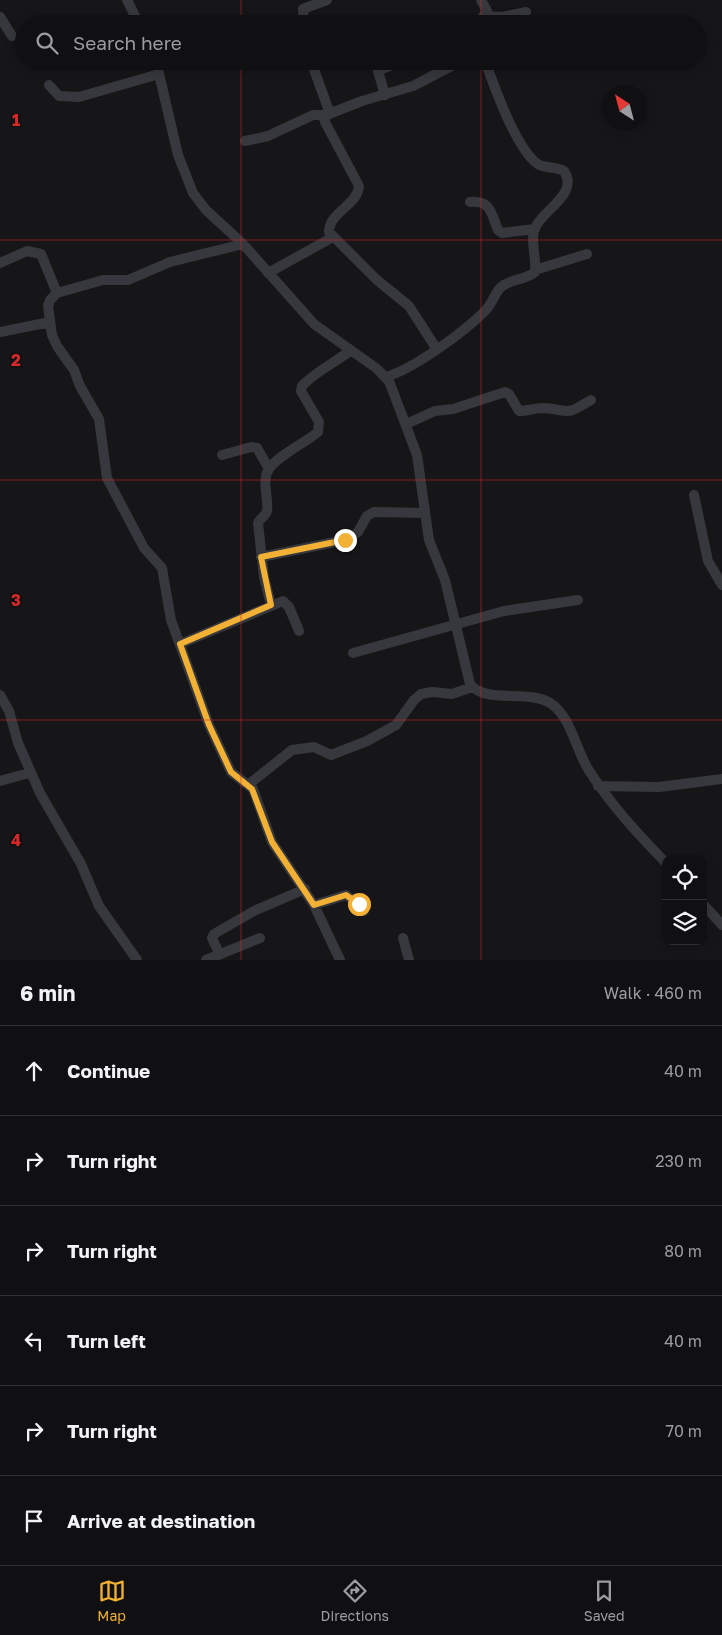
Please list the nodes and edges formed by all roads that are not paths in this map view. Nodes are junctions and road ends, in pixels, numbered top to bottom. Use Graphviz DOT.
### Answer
graph roads {
  1 [pos="126,0"];
  2 [pos="326,0"];
  3 [pos="481,0"];
  4 [pos="302,4"];
  5 [pos="526,12"];
  6 [pos="134,15"];
  7 [pos="486,15"];
  8 [pos="512,15"];
  9 [pos="0,17"];
  10 [pos="12,36"];
  11 [pos="159,70"];
  12 [pos="314,70"];
  13 [pos="380,70"];
  14 [pos="443,70"];
  15 [pos="489,70"];
  16 [pos="160,74"];
  17 [pos="49,85"];
  18 [pos="385,95"];
  19 [pos="327,114"];
  20 [pos="245,141"];
  21 [pos="470,202"];
  22 [pos="535,229"];
  23 [pos="333,238"];
  24 [pos="242,244"];
  25 [pos="587,254"];
  26 [pos="0,263"];
  27 [pos="535,270"];
  28 [pos="268,273"];
  29 [pos="57,293"];
  30 [pos="50,322"];
  31 [pos="0,332"];
  32 [pos="436,348"];
  33 [pos="351,350"];
  34 [pos="386,377"];
  35 [pos="591,400"];
  36 [pos="406,424"];
  37 [pos="222,455"];
  38 [pos="269,469"];
  39 [pos="694,495"];
  40 [pos="425,513"];
  41 [pos="261,557"];
  42 [pos="722,585"];
  43 [pos="578,600"];
  44 [pos="271,605"];
  45 [pos="454,624"];
  46 [pos="299,631"];
  47 [pos="180,644"];
  48 [pos="353,653"];
  49 [pos="472,687"];
  50 [pos="0,695"];
  51 [pos="29,772"];
  52 [pos="722,778"];
  53 [pos="0,782"];
  54 [pos="248,784"];
  55 [pos="598,786"];
  56 [pos="662,859"];
  57 [pos="305,889"];
  58 [pos="314,905"];
  59 [pos="707,908"];
  60 [pos="364,911"];
  61 [pos="722,925"];
  62 [pos="260,938"];
  63 [pos="403,938"];
  64 [pos="219,953"];
  65 [pos="138,960"];
  66 [pos="206,960"];
  67 [pos="340,960"];
  68 [pos="409,960"];
  1 -- 6 [label="street"];
  2 -- 4 [label="street"];
  3 -- 7 [label="street"];
  5 -- 8 [label="street"];
  9 -- 10 [label="street"];
  11 -- 16 [label="street"];
  12 -- 19 [label="street"];
  13 -- 18 [label="street"];
  14 -- 18 [label="street"];
  15 -- 22 [label="street"];
  16 -- 17 [label="street"];
  16 -- 24 [label="street"];
  18 -- 19 [label="street"];
  19 -- 20 [label="street"];
  19 -- 23 [label="street"];
  21 -- 22 [label="street"];
  22 -- 27 [label="street"];
  23 -- 28 [label="street"];
  23 -- 32 [label="street"];
  24 -- 28 [label="street"];
  24 -- 29 [label="street"];
  25 -- 27 [label="street"];
  26 -- 29 [label="street"];
  27 -- 32 [label="street"];
  28 -- 33 [label="street"];
  29 -- 30 [label="street"];
  30 -- 31 [label="street"];
  30 -- 47 [label="street"];
  32 -- 34 [label="street"];
  33 -- 34 [label="street"];
  33 -- 38 [label="street"];
  34 -- 36 [label="street"];
  35 -- 36 [label="street"];
  36 -- 40 [label="street"];
  37 -- 38 [label="street"];
  38 -- 41 [label="street"];
  39 -- 42 [label="street"];
  40 -- 41 [label="street"];
  40 -- 45 [label="street"];
  41 -- 44 [label="street"];
  43 -- 45 [label="street"];
  44 -- 46 [label="street"];
  44 -- 47 [label="street"];
  45 -- 48 [label="street"];
  45 -- 49 [label="street"];
  47 -- 54 [label="street"];
  49 -- 54 [label="street"];
  49 -- 55 [label="street"];
  50 -- 51 [label="street"];
  51 -- 53 [label="street"];
  51 -- 65 [label="street"];
  52 -- 55 [label="street"];
  54 -- 57 [label="street"];
  55 -- 56 [label="street"];
  57 -- 58 [label="street"];
  57 -- 64 [label="street"];
  58 -- 60 [label="street"];
  58 -- 67 [label="street"];
  59 -- 61 [label="street"];
  62 -- 64 [label="street"];
  63 -- 68 [label="street"];
  64 -- 66 [label="street"];
}
